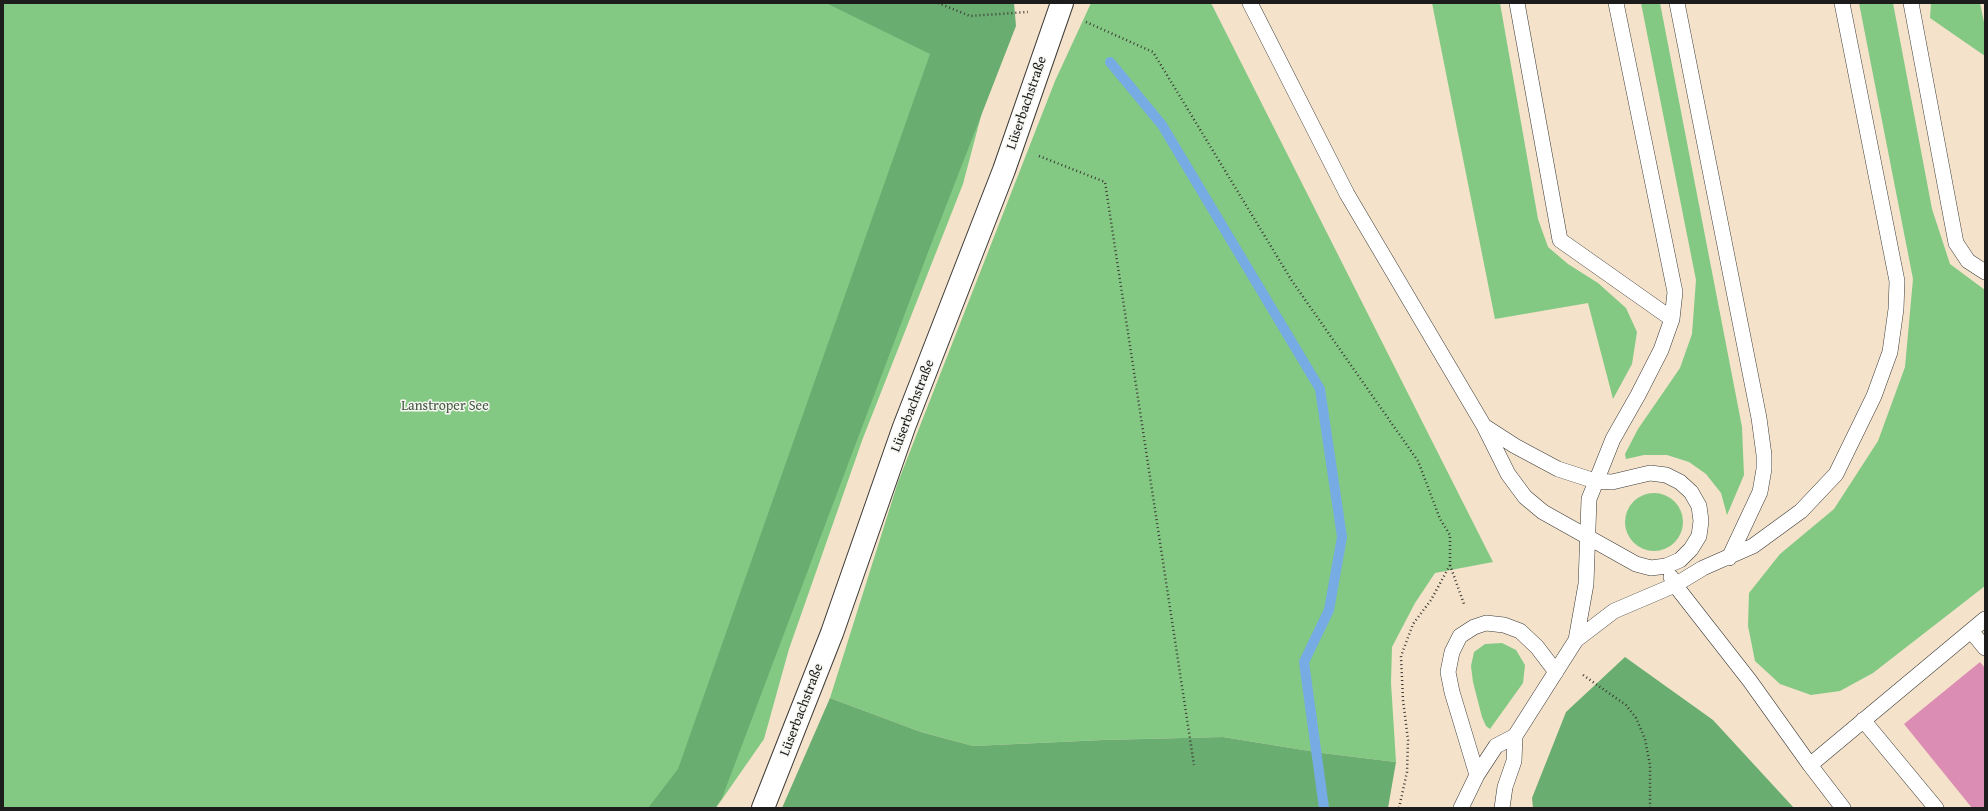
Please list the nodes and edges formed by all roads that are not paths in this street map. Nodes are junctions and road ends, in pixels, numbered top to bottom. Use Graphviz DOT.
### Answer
graph roads {
  1 [pos="1250,3"];
  2 [pos="1517,3"];
  3 [pos="1616,3"];
  4 [pos="1677,3"];
  5 [pos="1842,3"];
  6 [pos="1911,3"];
  7 [pos="1061,6"];
  8 [pos="1985,272"];
  9 [pos="1672,318"];
  10 [pos="1484,426"];
  11 [pos="1595,481"];
  12 [pos="1588,538"];
  13 [pos="1728,558"];
  14 [pos="1666,566"];
  15 [pos="1675,585"];
  16 [pos="1985,619"];
  17 [pos="1971,631"];
  18 [pos="1576,640"];
  19 [pos="1985,648"];
  20 [pos="1559,668"];
  21 [pos="1863,720"];
  22 [pos="1515,736"];
  23 [pos="1810,765"];
  24 [pos="1477,775"];
  25 [pos="763,808"];
  26 [pos="1461,808"];
  27 [pos="1502,808"];
  28 [pos="1843,808"];
  29 [pos="1936,808"];
  1 -- 10 [label="lane"];
  2 -- 9 [label="lane"];
  3 -- 9 [label="lane"];
  4 -- 13 [label="lane"];
  5 -- 13 [label="lane"];
  6 -- 8 [label="lane"];
  7 -- 25 [label="street, Lüserbachstraße"];
  9 -- 11 [label="lane"];
  10 -- 11 [label="lane"];
  10 -- 12 [label="lane"];
  11 -- 12 [label="lane"];
  11 -- 14 [label="lane"];
  12 -- 14 [label="lane"];
  12 -- 18 [label="lane"];
  13 -- 15 [label="lane"];
  14 -- 15 [label="lane"];
  15 -- 18 [label="lane"];
  15 -- 23 [label="lane"];
  16 -- 17 [label="lane"];
  17 -- 19 [label="lane"];
  17 -- 21 [label="lane"];
  18 -- 20 [label="lane"];
  20 -- 22 [label="lane"];
  20 -- 24 [label="lane"];
  21 -- 23 [label="lane"];
  21 -- 29 [label="lane"];
  22 -- 24 [label="lane"];
  22 -- 27 [label="lane"];
  23 -- 28 [label="lane"];
  24 -- 26 [label="lane"];
}
